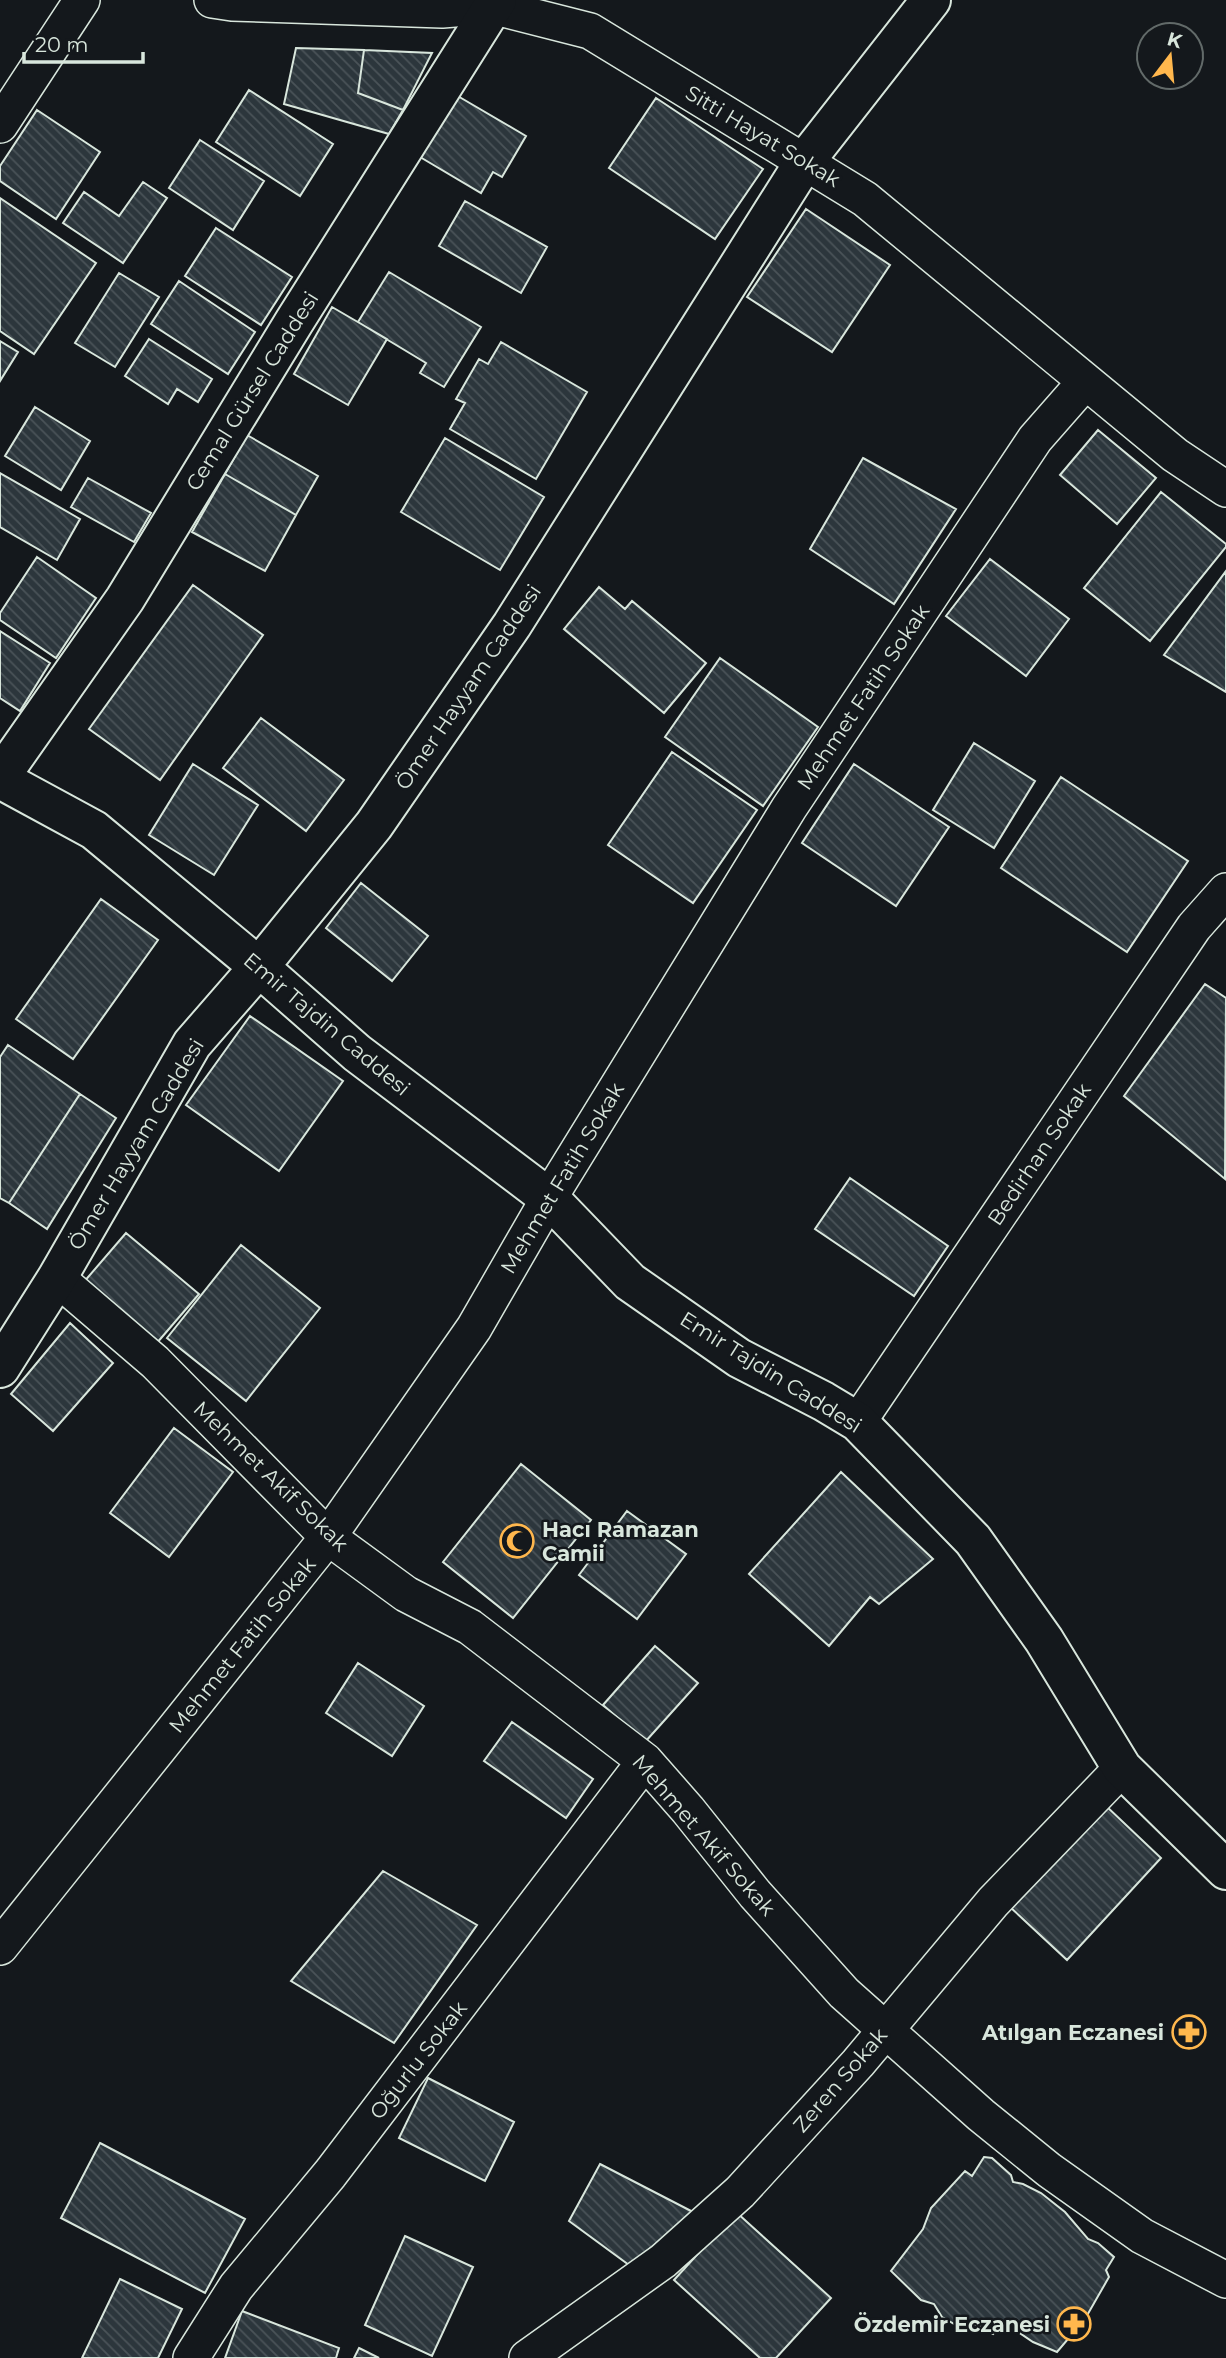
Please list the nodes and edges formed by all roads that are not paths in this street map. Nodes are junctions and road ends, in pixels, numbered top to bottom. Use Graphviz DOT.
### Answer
graph roads {
  1 [pos="82,0"];
  2 [pos="212,0"];
  3 [pos="931,0"];
  4 [pos="495,3"];
  5 [pos="0,125"];
  6 [pos="805,161"];
  7 [pos="1085,382"];
  8 [pos="1226,489"];
  9 [pos="0,778"];
  10 [pos="1226,891"];
  11 [pos="259,967"];
  12 [pos="549,1198"];
  13 [pos="57,1278"];
  14 [pos="0,1368"];
  15 [pos="858,1422"];
  16 [pos="328,1537"];
  17 [pos="645,1761"];
  18 [pos="1122,1768"];
  19 [pos="1226,1870"];
  20 [pos="0,1947"];
  21 [pos="886,2028"];
  22 [pos="1226,2280"];
  23 [pos="191,2358"];
  24 [pos="527,2358"];
  1 -- 5 [label="street"];
  2 -- 4 [label="street, Sitti Hayat Sokak"];
  3 -- 6 [label="street, Ömer Hayyam Caddesi"];
  4 -- 6 [label="street, Sitti Hayat Sokak"];
  4 -- 9 [label="street, Cemal Gürsel Caddesi"];
  6 -- 7 [label="street, Sitti Hayat Sokak"];
  6 -- 11 [label="street, Ömer Hayyam Caddesi"];
  7 -- 8 [label="street, Sitti Hayat Sokak"];
  7 -- 12 [label="street, Mehmet Fatih Sokak"];
  9 -- 11 [label="street, Emir Tajdin Caddesi"];
  10 -- 15 [label="street, Bedirhan Sokak"];
  11 -- 12 [label="street, Emir Tajdin Caddesi"];
  11 -- 13 [label="street, Ömer Hayyam Caddesi"];
  12 -- 15 [label="street, Emir Tajdin Caddesi"];
  12 -- 16 [label="street, Mehmet Fatih Sokak"];
  13 -- 14 [label="street, Ömer Hayyam Caddesi"];
  13 -- 16 [label="street, Mehmet Akif Sokak"];
  15 -- 18 [label="street, Emir Tajdin Caddesi"];
  16 -- 17 [label="street, Mehmet Akif Sokak"];
  16 -- 20 [label="street, Mehmet Fatih Sokak"];
  17 -- 21 [label="street, Mehmet Akif Sokak"];
  17 -- 23 [label="street, Oğurlu Sokak"];
  18 -- 19 [label="street, Emir Tajdin Caddesi"];
  18 -- 21 [label="street, Zeren Sokak"];
  21 -- 22 [label="street, Mehmet Akif Sokak"];
  21 -- 24 [label="street, Zeren Sokak"];
}
